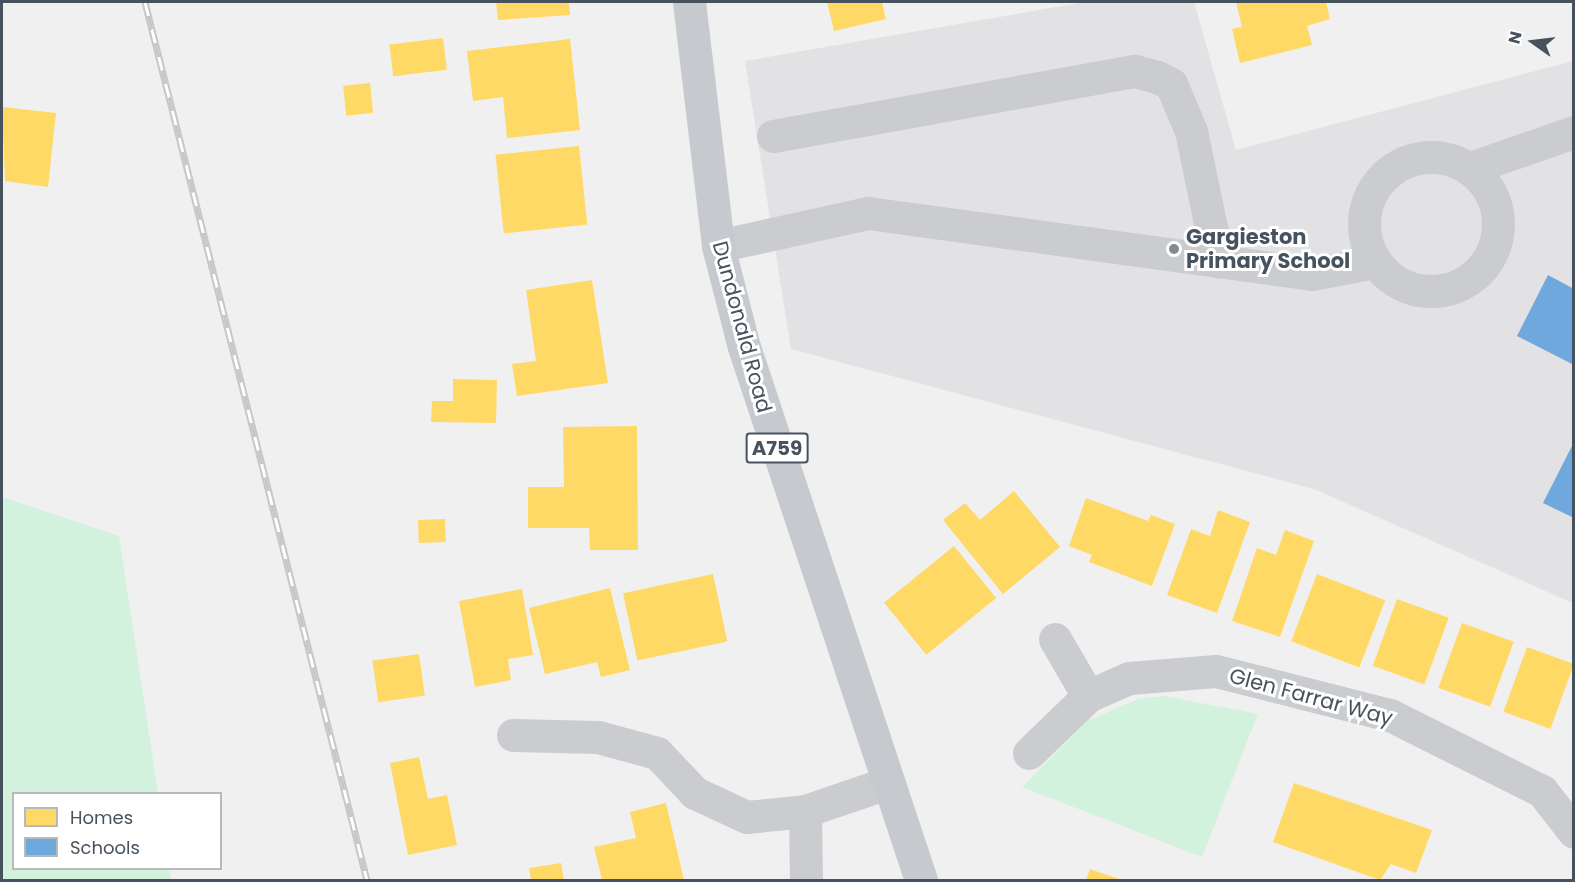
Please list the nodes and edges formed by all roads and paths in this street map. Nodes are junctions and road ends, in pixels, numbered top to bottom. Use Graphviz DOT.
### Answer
graph roads {
  1 [pos="689,2"];
  2 [pos="1574,132"];
  3 [pos="773,136"];
  4 [pos="1470,168"];
  5 [pos="718,246"];
  6 [pos="1218,261"];
  7 [pos="1375,262"];
  8 [pos="1055,639"];
  9 [pos="1088,696"];
  10 [pos="513,735"];
  11 [pos="1029,753"];
  12 [pos="887,783"];
  13 [pos="805,812"];
  14 [pos="1574,832"];
  15 [pos="806,880"];
  16 [pos="921,880"];
  1 -- 5 [label="main road, Dundonald Road / A759"];
  2 -- 4 [label="street"];
  3 -- 6 [label="street"];
  4 -- 7 [label="street"];
  4 -- 7 [label="street"];
  5 -- 6 [label="street"];
  5 -- 12 [label="main road, Dundonald Road / A759"];
  6 -- 7 [label="street"];
  8 -- 9 [label="street"];
  9 -- 11 [label="street, Glen Farrar Way"];
  9 -- 14 [label="street, Glen Farrar Way"];
  10 -- 13 [label="street"];
  12 -- 13 [label="street"];
  12 -- 16 [label="main road, Dundonald Road / A759"];
  13 -- 15 [label="street"];
}
